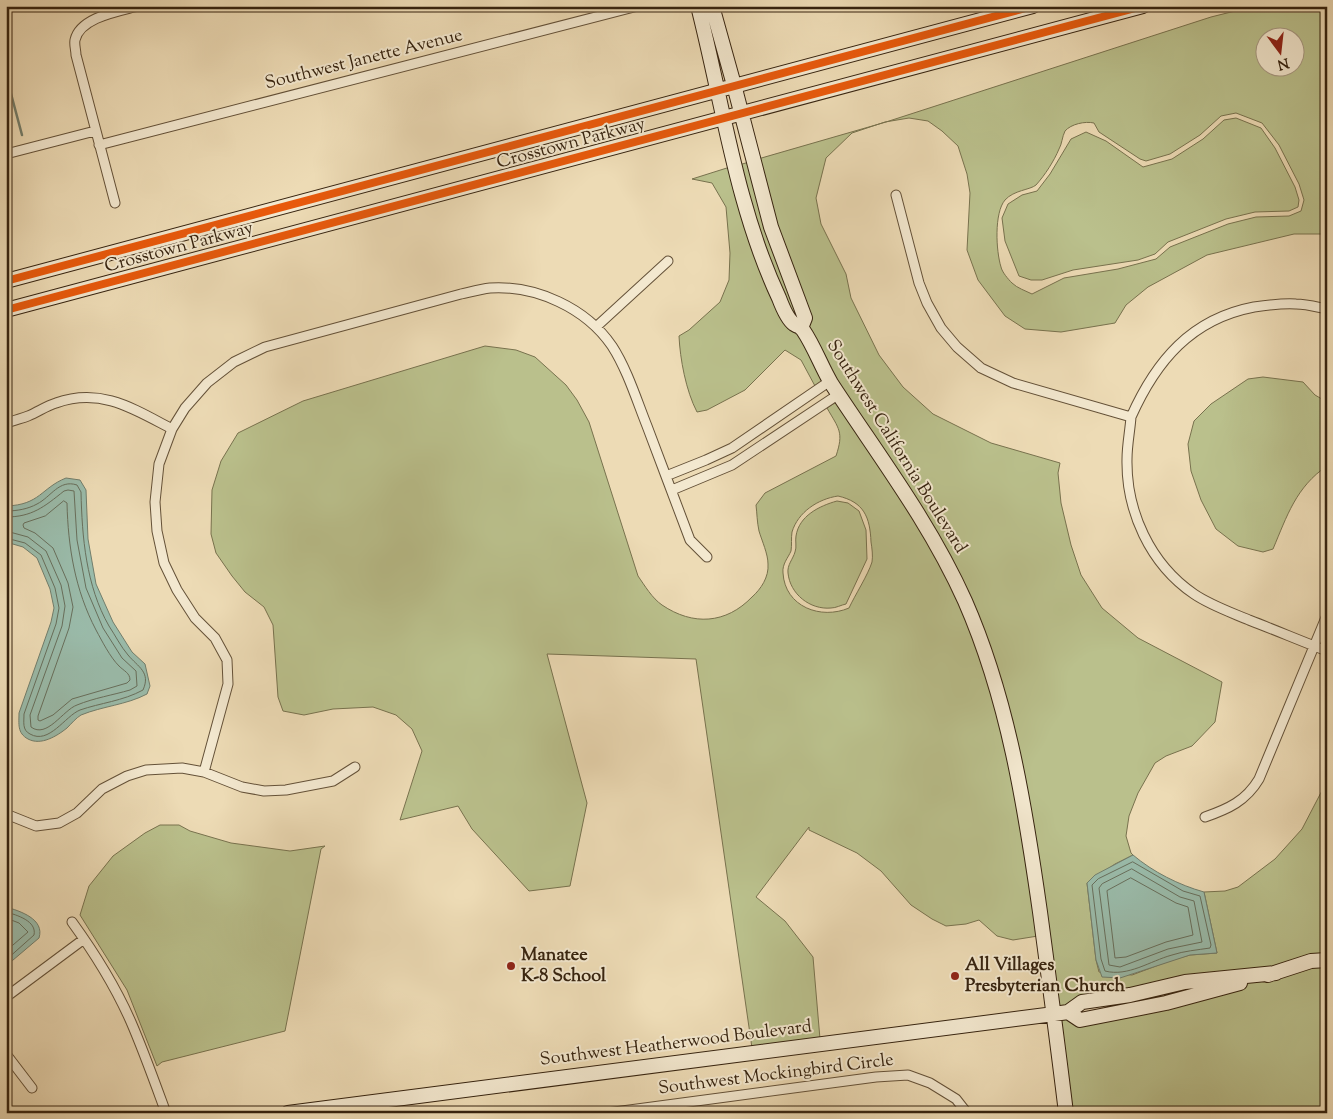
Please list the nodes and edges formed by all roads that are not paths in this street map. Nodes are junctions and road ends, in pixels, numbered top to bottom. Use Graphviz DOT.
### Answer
graph roads {
  1 [pos="138,6"];
  2 [pos="638,6"];
  3 [pos="698,6"];
  4 [pos="712,6"];
  5 [pos="1033,6"];
  6 [pos="1143,6"];
  7 [pos="734,85"];
  8 [pos="718,90"];
  9 [pos="741,113"];
  10 [pos="723,118"];
  11 [pos="95,131"];
  12 [pos="99,145"];
  13 [pos="6,154"];
  14 [pos="896,195"];
  15 [pos="115,203"];
  16 [pos="668,261"];
  17 [pos="6,281"];
  18 [pos="1327,309"];
  19 [pos="6,310"];
  20 [pos="596,327"];
  21 [pos="801,328"];
  22 [pos="830,381"];
  23 [pos="839,394"];
  24 [pos="1131,417"];
  25 [pos="6,424"];
  26 [pos="172,429"];
  27 [pos="666,476"];
  28 [pos="672,490"];
  29 [pos="707,557"];
  30 [pos="1327,615"];
  31 [pos="1313,646"];
  32 [pos="1327,651"];
  33 [pos="355,767"];
  34 [pos="204,772"];
  35 [pos="6,814"];
  36 [pos="1205,817"];
  37 [pos="72,922"];
  38 [pos="84,939"];
  39 [pos="1327,960"];
  40 [pos="1276,973"];
  41 [pos="1171,986"];
  42 [pos="6,997"];
  43 [pos="1175,1001"];
  44 [pos="1068,1012"];
  45 [pos="1054,1014"];
  46 [pos="6,1054"];
  47 [pos="32,1088"];
  48 [pos="166,1113"];
  49 [pos="288,1113"];
  50 [pos="607,1113"];
  51 [pos="967,1113"];
  52 [pos="1066,1113"];
  1 -- 11 [label="street"];
  2 -- 12 [label="street, Southwest Janette Avenue"];
  3 -- 8 [label="street, Southwest California Boulevard"];
  4 -- 7 [label="street, Southwest California Boulevard"];
  5 -- 7 [label="street, Crosstown Parkway"];
  6 -- 9 [label="street, Crosstown Parkway"];
  7 -- 8 [label="street, Crosstown Parkway"];
  7 -- 9 [label="street, Southwest California Boulevard"];
  8 -- 10 [label="street, Southwest California Boulevard"];
  8 -- 17 [label="street, Crosstown Parkway"];
  9 -- 10 [label="street, Crosstown Parkway"];
  9 -- 21 [label="street, Southwest California Boulevard"];
  10 -- 19 [label="street, Crosstown Parkway"];
  10 -- 21 [label="street, Southwest California Boulevard"];
  11 -- 12 [label="street"];
  11 -- 13 [label="street"];
  12 -- 15 [label="street"];
  14 -- 24 [label="street"];
  16 -- 20 [label="street"];
  18 -- 24 [label="street"];
  20 -- 26 [label="street"];
  20 -- 27 [label="street"];
  21 -- 22 [label="street, Southwest California Boulevard"];
  22 -- 23 [label="street, Southwest California Boulevard"];
  22 -- 27 [label="street"];
  23 -- 28 [label="street"];
  23 -- 45 [label="street, Southwest California Boulevard"];
  24 -- 31 [label="street"];
  25 -- 26 [label="street"];
  26 -- 34 [label="street"];
  27 -- 28 [label="street"];
  28 -- 29 [label="street"];
  30 -- 31 [label="street"];
  31 -- 32 [label="street"];
  31 -- 36 [label="street"];
  33 -- 34 [label="street"];
  34 -- 35 [label="street"];
  37 -- 38 [label="street"];
  38 -- 42 [label="street"];
  38 -- 48 [label="street"];
  39 -- 40 [label="street, Southwest Heatherwood Boulevard"];
  40 -- 41 [label="street, Southwest Heatherwood Boulevard"];
  40 -- 43 [label="street, Southwest Heatherwood Boulevard"];
  41 -- 43 [label="street"];
  41 -- 44 [label="street, Southwest Heatherwood Boulevard"];
  43 -- 44 [label="street, Southwest Heatherwood Boulevard"];
  44 -- 45 [label="street, Southwest Heatherwood Boulevard"];
  45 -- 49 [label="street, Southwest Heatherwood Boulevard"];
  45 -- 52 [label="street, Southwest California Boulevard"];
  46 -- 47 [label="street"];
  50 -- 51 [label="street, Southwest Mockingbird Circle"];
}
